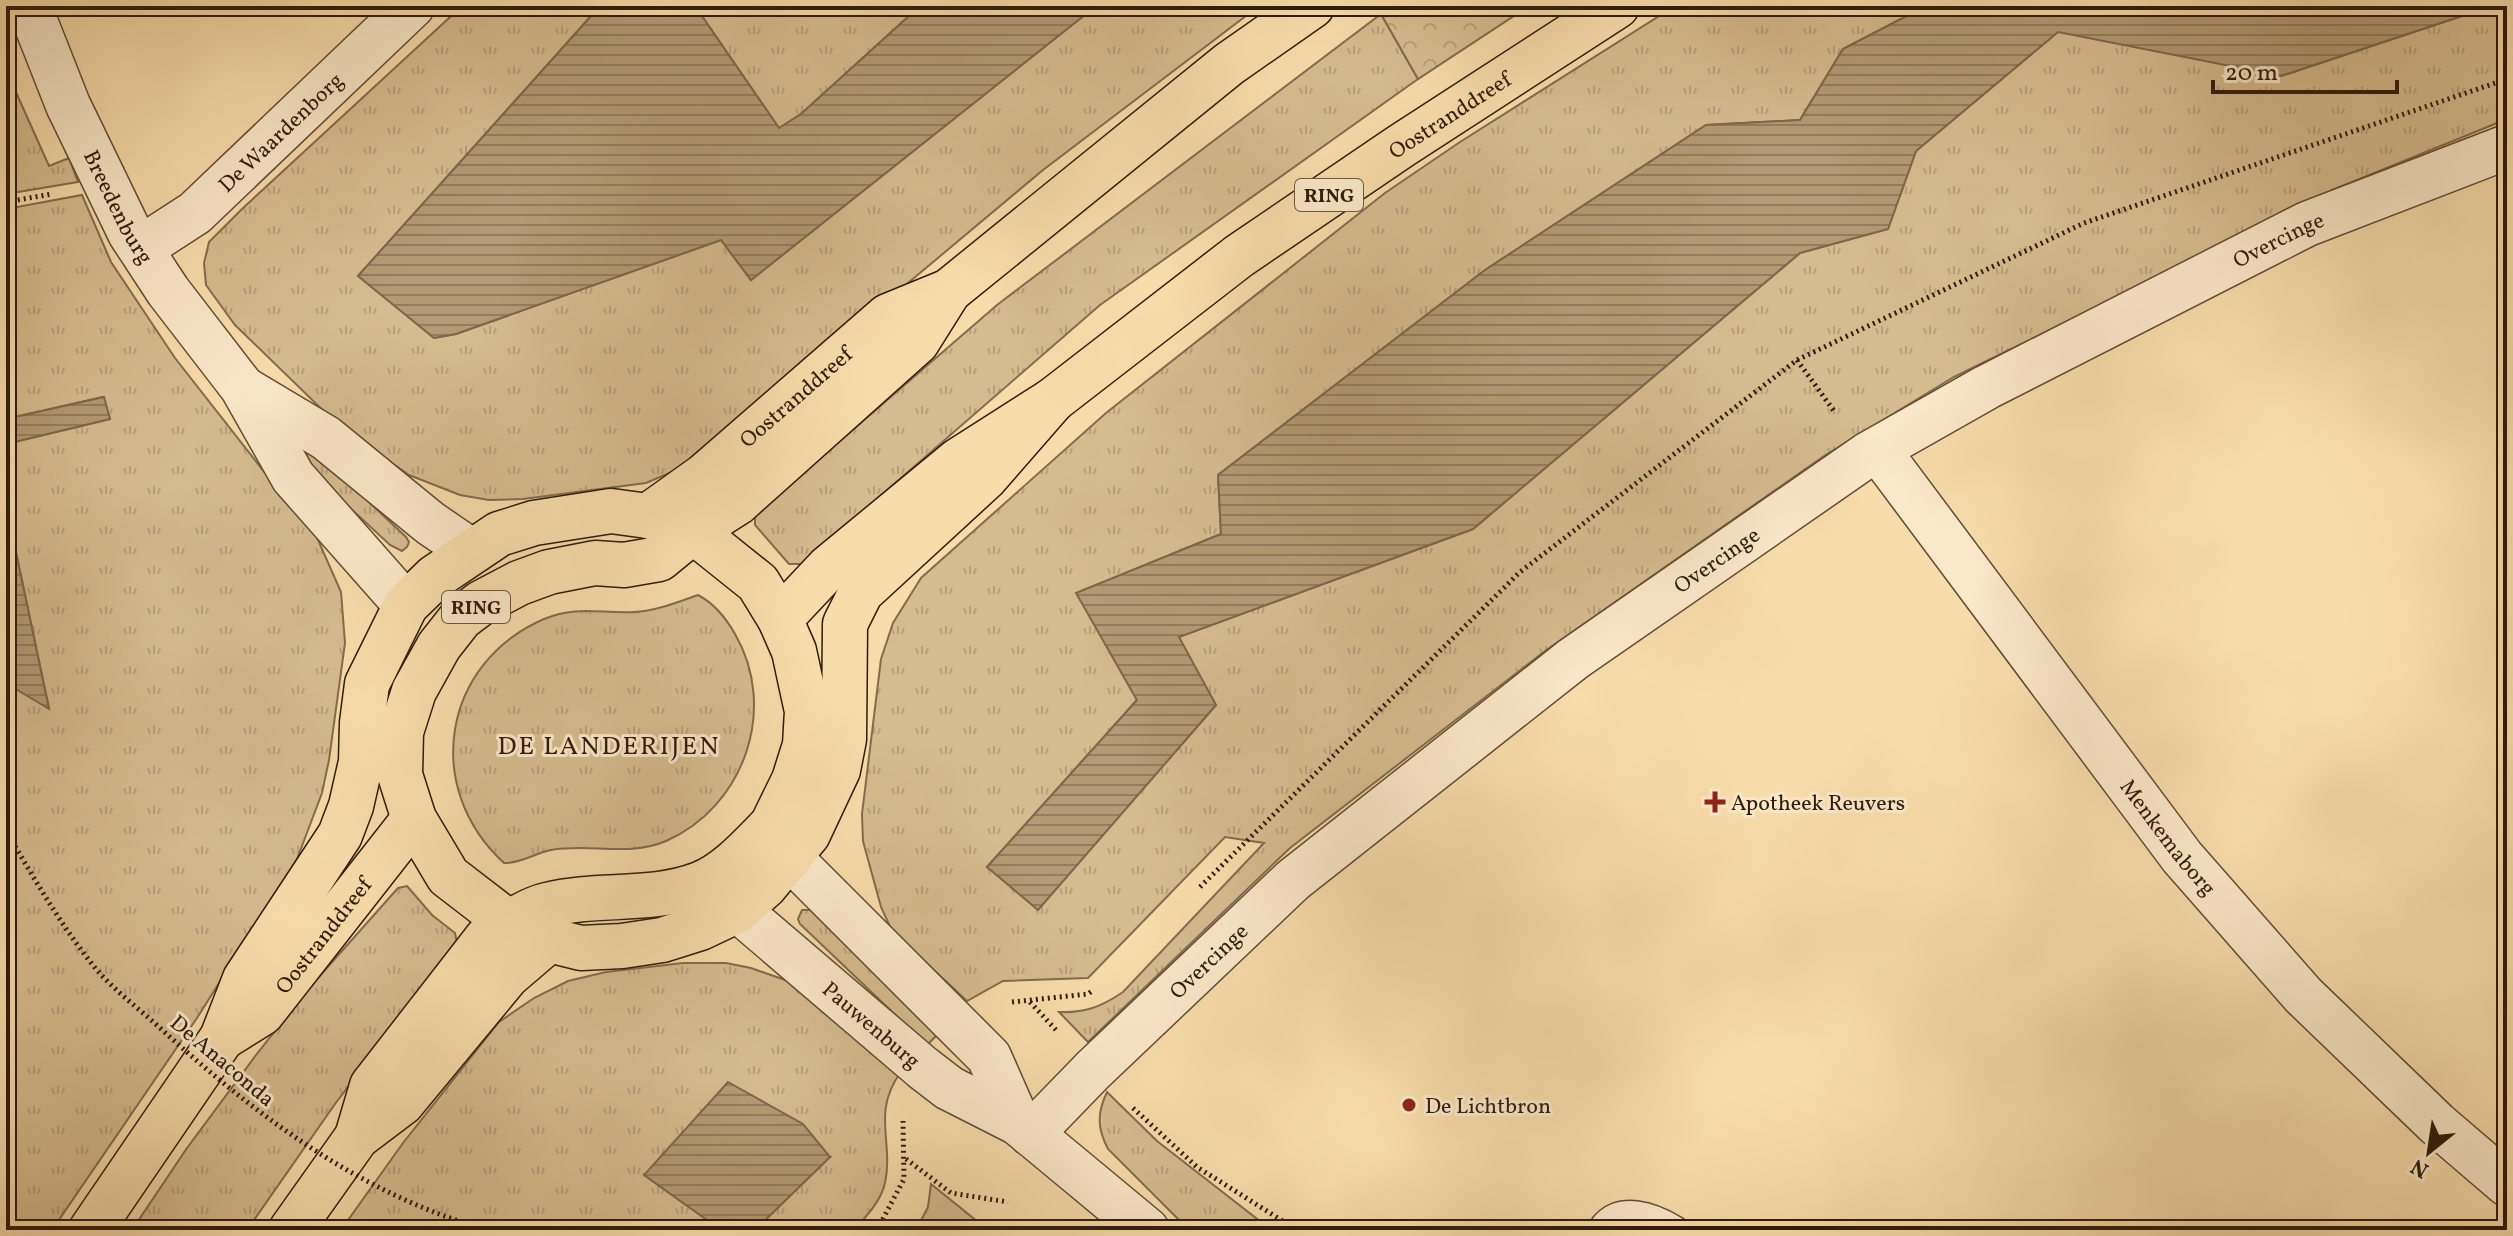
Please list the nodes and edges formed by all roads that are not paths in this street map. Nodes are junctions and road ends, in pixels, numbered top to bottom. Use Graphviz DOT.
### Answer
graph roads {
  1 [pos="29,6"];
  2 [pos="412,6"];
  3 [pos="1312,6"];
  4 [pos="1617,6"];
  5 [pos="2507,147"];
  6 [pos="141,248"];
  7 [pos="949,291"];
  8 [pos="242,387"];
  9 [pos="1053,400"];
  10 [pos="1878,450"];
  11 [pos="648,516"];
  12 [pos="693,531"];
  13 [pos="471,551"];
  14 [pos="406,605"];
  15 [pos="780,619"];
  16 [pos="439,646"];
  17 [pos="414,819"];
  18 [pos="781,842"];
  19 [pos="738,910"];
  20 [pos="509,923"];
  21 [pos="549,940"];
  22 [pos="222,1038"];
  23 [pos="1024,1128"];
  24 [pos="357,1137"];
  25 [pos="2507,1184"];
  26 [pos="91,1230"];
  27 [pos="291,1230"];
  28 [pos="1147,1230"];
  29 [pos="1602,1230"];
  30 [pos="1674,1230"];
  1 -- 6 [label="street, Breedenburg"];
  2 -- 6 [label="street, De Waardenborg"];
  3 -- 7 [label="main road, Oostranddreef / RING"];
  4 -- 9 [label="main road, Oostranddreef / RING"];
  5 -- 10 [label="street, Overcinge"];
  6 -- 8 [label="street, Breedenburg"];
  7 -- 11 [label="main road, Oostranddreef / RING"];
  7 -- 12 [label="main road, Oostranddreef / RING"];
  8 -- 13 [label="street, Breedenburg"];
  8 -- 14 [label="street, Breedenburg"];
  9 -- 15 [label="main road, Oostranddreef / RING"];
  9 -- 18 [label="main road, Oostranddreef / RING"];
  10 -- 23 [label="street, Overcinge"];
  10 -- 25 [label="street, Menkemaborg"];
  11 -- 12 [label="main road, RING"];
  11 -- 13 [label="main road, RING"];
  12 -- 15 [label="main road, RING"];
  12 -- 16 [label="main road, RING"];
  13 -- 14 [label="main road, RING"];
  14 -- 16 [label="main road, RING"];
  14 -- 22 [label="main road, Oostranddreef / RING"];
  15 -- 18 [label="main road, RING"];
  16 -- 17 [label="main road, RING"];
  17 -- 20 [label="main road, RING"];
  17 -- 22 [label="main road, Oostranddreef / RING"];
  18 -- 19 [label="main road, RING"];
  18 -- 20 [label="main road, RING"];
  18 -- 23 [label="street, Pauwenburg"];
  19 -- 21 [label="main road, RING"];
  19 -- 23 [label="street, Pauwenburg"];
  20 -- 21 [label="main road, RING"];
  20 -- 24 [label="main road, RING"];
  21 -- 24 [label="main road, RING"];
  22 -- 26 [label="main road, Oostranddreef / RING"];
  23 -- 28 [label="street, Pauwenburg"];
  24 -- 27 [label="main road, RING"];
  29 -- 30 [label="lane"];
}
